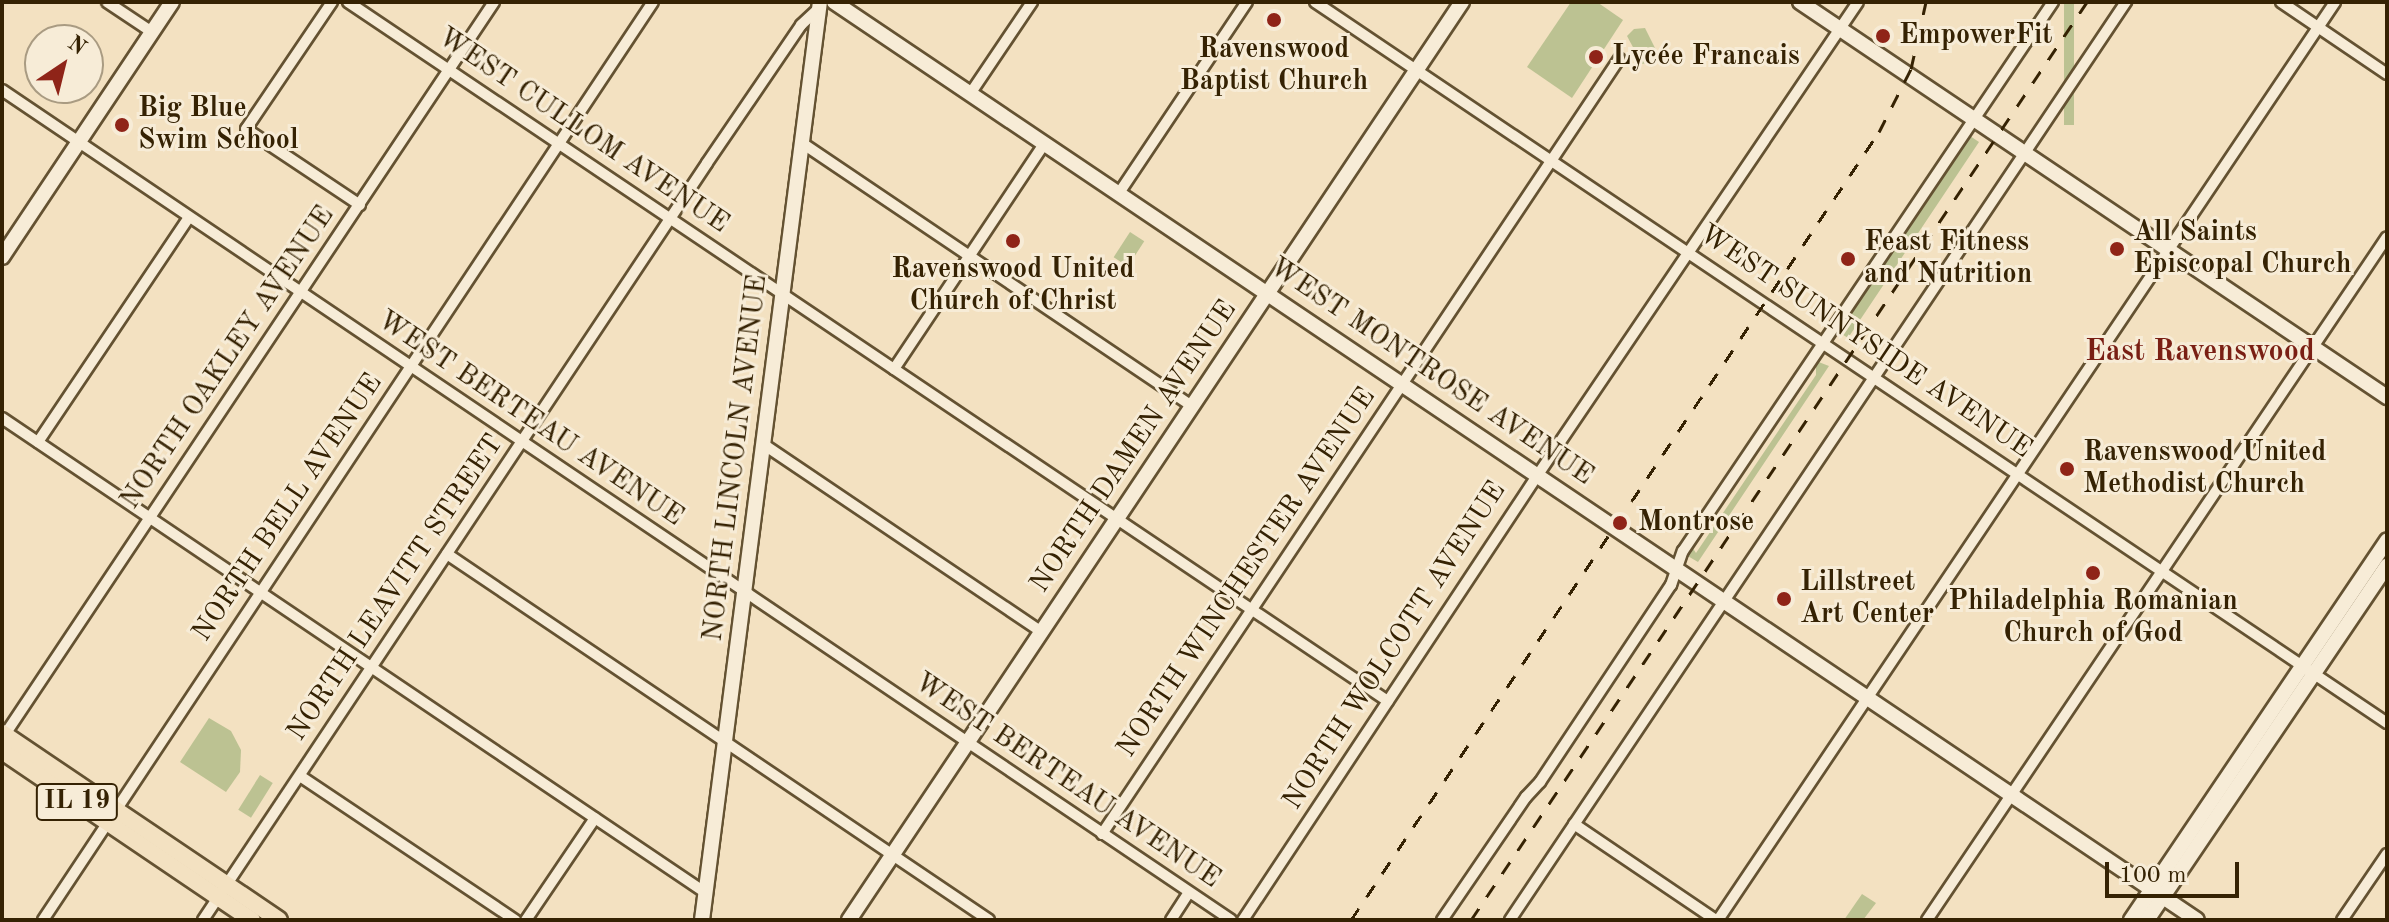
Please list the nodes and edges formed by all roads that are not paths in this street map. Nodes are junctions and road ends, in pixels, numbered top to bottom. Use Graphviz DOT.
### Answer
graph roads {
  1 [pos="107,2"];
  2 [pos="172,2"];
  3 [pos="332,2"];
  4 [pos="348,2"];
  5 [pos="494,2"];
  6 [pos="653,2"];
  7 [pos="834,2"];
  8 [pos="1032,2"];
  9 [pos="1247,2"];
  10 [pos="1315,2"];
  11 [pos="1462,2"];
  12 [pos="1800,2"];
  13 [pos="1858,2"];
  14 [pos="2053,2"];
  15 [pos="2126,2"];
  16 [pos="2281,2"];
  17 [pos="2335,2"];
  18 [pos="820,5"];
  19 [pos="2318,27"];
  20 [pos="1840,29"];
  21 [pos="152,32"];
  22 [pos="1619,59"];
  23 [pos="449,69"];
  24 [pos="1417,70"];
  25 [pos="2387,74"];
  26 [pos="2,90"];
  27 [pos="970,94"];
  28 [pos="1974,119"];
  29 [pos="79,142"];
  30 [pos="559,143"];
  31 [pos="802,143"];
  32 [pos="1044,144"];
  33 [pos="2026,154"];
  34 [pos="1551,160"];
  35 [pos="1119,193"];
  36 [pos="360,205"];
  37 [pos="189,217"];
  38 [pos="671,218"];
  39 [pos="2387,237"];
  40 [pos="2168,250"];
  41 [pos="1688,252"];
  42 [pos="2,256"];
  43 [pos="970,256"];
  44 [pos="301,293"];
  45 [pos="783,294"];
  46 [pos="1268,294"];
  47 [pos="1823,343"];
  48 [pos="2313,347"];
  49 [pos="411,367"];
  50 [pos="894,369"];
  51 [pos="1874,378"];
  52 [pos="1401,384"];
  53 [pos="2387,397"];
  54 [pos="1192,406"];
  55 [pos="2,418"];
  56 [pos="38,442"];
  57 [pos="522,442"];
  58 [pos="763,444"];
  59 [pos="2018,474"];
  60 [pos="1537,476"];
  61 [pos="150,518"];
  62 [pos="1118,518"];
  63 [pos="2387,540"];
  64 [pos="447,554"];
  65 [pos="2387,566"];
  66 [pos="1675,569"];
  67 [pos="2162,571"];
  68 [pos="261,593"];
  69 [pos="744,593"];
  70 [pos="1725,602"];
  71 [pos="1252,609"];
  72 [pos="1042,632"];
  73 [pos="372,668"];
  74 [pos="2309,670"];
  75 [pos="1867,698"];
  76 [pos="1388,701"];
  77 [pos="2387,723"];
  78 [pos="3,740"];
  79 [pos="725,743"];
  80 [pos="967,744"];
  81 [pos="300,776"];
  82 [pos="2011,794"];
  83 [pos="112,816"];
  84 [pos="595,818"];
  85 [pos="1574,824"];
  86 [pos="1102,834"];
  87 [pos="2387,854"];
  88 [pos="893,855"];
  89 [pos="223,891"];
  90 [pos="1189,892"];
  91 [pos="706,893"];
  92 [pos="2157,893"];
  93 [pos="43,920"];
  94 [pos="203,920"];
  95 [pos="252,920"];
  96 [pos="279,920"];
  97 [pos="515,920"];
  98 [pos="526,920"];
  99 [pos="702,920"];
  100 [pos="849,920"];
  101 [pos="989,920"];
  102 [pos="1171,920"];
  103 [pos="1231,920"];
  104 [pos="1243,920"];
  105 [pos="1442,920"];
  106 [pos="1510,920"];
  107 [pos="1717,920"];
  108 [pos="1927,920"];
  109 [pos="2131,920"];
  110 [pos="2147,920"];
  111 [pos="2197,920"];
  112 [pos="2342,920"];
  1 -- 21 [label="street"];
  2 -- 21 [label="main road"];
  3 -- 36 [label="street"];
  4 -- 23 [label="street, WEST CULLOM AVENUE"];
  5 -- 23 [label="street, NORTH OAKLEY AVENUE"];
  6 -- 30 [label="street, NORTH BELL AVENUE"];
  7 -- 27 [label="main road, WEST MONTROSE AVENUE"];
  8 -- 27 [label="street"];
  9 -- 35 [label="street"];
  10 -- 24 [label="street, WEST SUNNYSIDE AVENUE"];
  11 -- 24 [label="main road, NORTH DAMEN AVENUE"];
  12 -- 20 [label="main road"];
  13 -- 20 [label="street, NORTH WOLCOTT AVENUE"];
  14 -- 28 [label="street"];
  15 -- 33 [label="street"];
  16 -- 19 [label="street"];
  17 -- 19 [label="street"];
  18 -- 31 [label="main road, NORTH LINCOLN AVENUE"];
  18 -- 38 [label="street, NORTH LEAVITT STREET"];
  19 -- 25 [label="street"];
  19 -- 40 [label="street"];
  20 -- 28 [label="main road"];
  20 -- 41 [label="street, NORTH WOLCOTT AVENUE"];
  21 -- 29 [label="main road"];
  22 -- 34 [label="street, NORTH WINCHESTER AVENUE"];
  23 -- 30 [label="street, WEST CULLOM AVENUE"];
  23 -- 36 [label="street, NORTH OAKLEY AVENUE"];
  24 -- 34 [label="street, WEST SUNNYSIDE AVENUE"];
  24 -- 46 [label="main road, NORTH DAMEN AVENUE"];
  26 -- 29 [label="street, WEST BERTEAU AVENUE"];
  27 -- 32 [label="main road, WEST MONTROSE AVENUE"];
  28 -- 33 [label="main road"];
  28 -- 47 [label="street"];
  29 -- 37 [label="street, WEST BERTEAU AVENUE"];
  29 -- 42 [label="main road"];
  30 -- 38 [label="street, WEST CULLOM AVENUE"];
  30 -- 49 [label="street, NORTH BELL AVENUE"];
  31 -- 43 [label="street"];
  31 -- 45 [label="main road, NORTH LINCOLN AVENUE"];
  32 -- 35 [label="main road, WEST MONTROSE AVENUE"];
  32 -- 43 [label="street"];
  33 -- 40 [label="main road"];
  33 -- 51 [label="street"];
  34 -- 41 [label="street, WEST SUNNYSIDE AVENUE"];
  34 -- 52 [label="street, NORTH WINCHESTER AVENUE"];
  35 -- 46 [label="main road, WEST MONTROSE AVENUE"];
  36 -- 44 [label="street, NORTH OAKLEY AVENUE"];
  37 -- 44 [label="street, WEST BERTEAU AVENUE"];
  37 -- 56 [label="street"];
  38 -- 45 [label="street, WEST CULLOM AVENUE"];
  38 -- 57 [label="street, NORTH LEAVITT STREET"];
  39 -- 48 [label="street"];
  40 -- 48 [label="main road"];
  40 -- 59 [label="street"];
  41 -- 47 [label="street, WEST SUNNYSIDE AVENUE"];
  41 -- 60 [label="street, NORTH WOLCOTT AVENUE"];
  43 -- 50 [label="street"];
  43 -- 54 [label="street"];
  44 -- 49 [label="street, WEST BERTEAU AVENUE"];
  44 -- 61 [label="street, NORTH OAKLEY AVENUE"];
  45 -- 50 [label="street, WEST CULLOM AVENUE"];
  45 -- 58 [label="main road, NORTH LINCOLN AVENUE"];
  46 -- 52 [label="main road, WEST MONTROSE AVENUE"];
  46 -- 54 [label="main road, NORTH DAMEN AVENUE"];
  47 -- 51 [label="street, WEST SUNNYSIDE AVENUE"];
  47 -- 66 [label="street"];
  48 -- 53 [label="main road"];
  48 -- 67 [label="street"];
  49 -- 57 [label="street, WEST BERTEAU AVENUE"];
  49 -- 68 [label="street, NORTH BELL AVENUE"];
  50 -- 62 [label="street, WEST CULLOM AVENUE"];
  51 -- 59 [label="street, WEST SUNNYSIDE AVENUE"];
  51 -- 70 [label="street"];
  52 -- 60 [label="main road, WEST MONTROSE AVENUE"];
  52 -- 71 [label="street, NORTH WINCHESTER AVENUE"];
  54 -- 62 [label="main road, NORTH DAMEN AVENUE"];
  55 -- 56 [label="street"];
  56 -- 61 [label="street"];
  57 -- 64 [label="street, NORTH LEAVITT STREET"];
  57 -- 69 [label="street, WEST BERTEAU AVENUE"];
  58 -- 69 [label="main road, NORTH LINCOLN AVENUE"];
  58 -- 72 [label="street"];
  59 -- 67 [label="street, WEST SUNNYSIDE AVENUE"];
  59 -- 75 [label="street"];
  60 -- 66 [label="main road, WEST MONTROSE AVENUE"];
  60 -- 76 [label="street, NORTH WOLCOTT AVENUE"];
  61 -- 68 [label="street"];
  61 -- 78 [label="street, NORTH OAKLEY AVENUE"];
  62 -- 71 [label="street, WEST CULLOM AVENUE"];
  62 -- 72 [label="main road, NORTH DAMEN AVENUE"];
  63 -- 74 [label="main road"];
  64 -- 73 [label="street, NORTH LEAVITT STREET"];
  64 -- 79 [label="street"];
  65 -- 74 [label="main road"];
  66 -- 70 [label="main road, WEST MONTROSE AVENUE"];
  66 -- 105 [label="street"];
  67 -- 74 [label="street, WEST SUNNYSIDE AVENUE"];
  67 -- 82 [label="street"];
  68 -- 73 [label="street"];
  68 -- 83 [label="street, NORTH BELL AVENUE"];
  69 -- 79 [label="main road, NORTH LINCOLN AVENUE"];
  69 -- 80 [label="street, WEST BERTEAU AVENUE"];
  70 -- 75 [label="main road, WEST MONTROSE AVENUE"];
  70 -- 85 [label="street"];
  71 -- 76 [label="street, WEST CULLOM AVENUE"];
  71 -- 86 [label="street, NORTH WINCHESTER AVENUE"];
  72 -- 80 [label="main road, NORTH DAMEN AVENUE"];
  73 -- 81 [label="street, NORTH LEAVITT STREET"];
  73 -- 84 [label="street"];
  74 -- 77 [label="street, WEST SUNNYSIDE AVENUE"];
  74 -- 92 [label="main road"];
  75 -- 82 [label="main road, WEST MONTROSE AVENUE"];
  75 -- 107 [label="street"];
  76 -- 104 [label="street, NORTH WOLCOTT AVENUE"];
  78 -- 83 [label="main road, IL 19"];
  79 -- 88 [label="street"];
  79 -- 91 [label="main road, NORTH LINCOLN AVENUE"];
  80 -- 86 [label="street, WEST BERTEAU AVENUE"];
  80 -- 88 [label="main road, NORTH DAMEN AVENUE"];
  81 -- 89 [label="street, NORTH LEAVITT STREET"];
  81 -- 97 [label="street"];
  82 -- 92 [label="main road, WEST MONTROSE AVENUE"];
  82 -- 108 [label="street"];
  83 -- 89 [label="main road, IL 19"];
  83 -- 93 [label="street, NORTH BELL AVENUE"];
  84 -- 91 [label="street"];
  84 -- 98 [label="street"];
  85 -- 106 [label="street"];
  85 -- 107 [label="street"];
  86 -- 90 [label="street, WEST BERTEAU AVENUE"];
  87 -- 112 [label="street"];
  88 -- 100 [label="main road, NORTH DAMEN AVENUE"];
  88 -- 101 [label="street"];
  89 -- 94 [label="street, NORTH LEAVITT STREET"];
  89 -- 95 [label="main road, IL 19"];
  89 -- 96 [label="main road, IL 19"];
  90 -- 102 [label="street"];
  90 -- 103 [label="street, WEST BERTEAU AVENUE"];
  91 -- 99 [label="main road, NORTH LINCOLN AVENUE"];
  92 -- 109 [label="main road"];
  92 -- 110 [label="main road"];
  92 -- 111 [label="main road, WEST MONTROSE AVENUE"];
}
